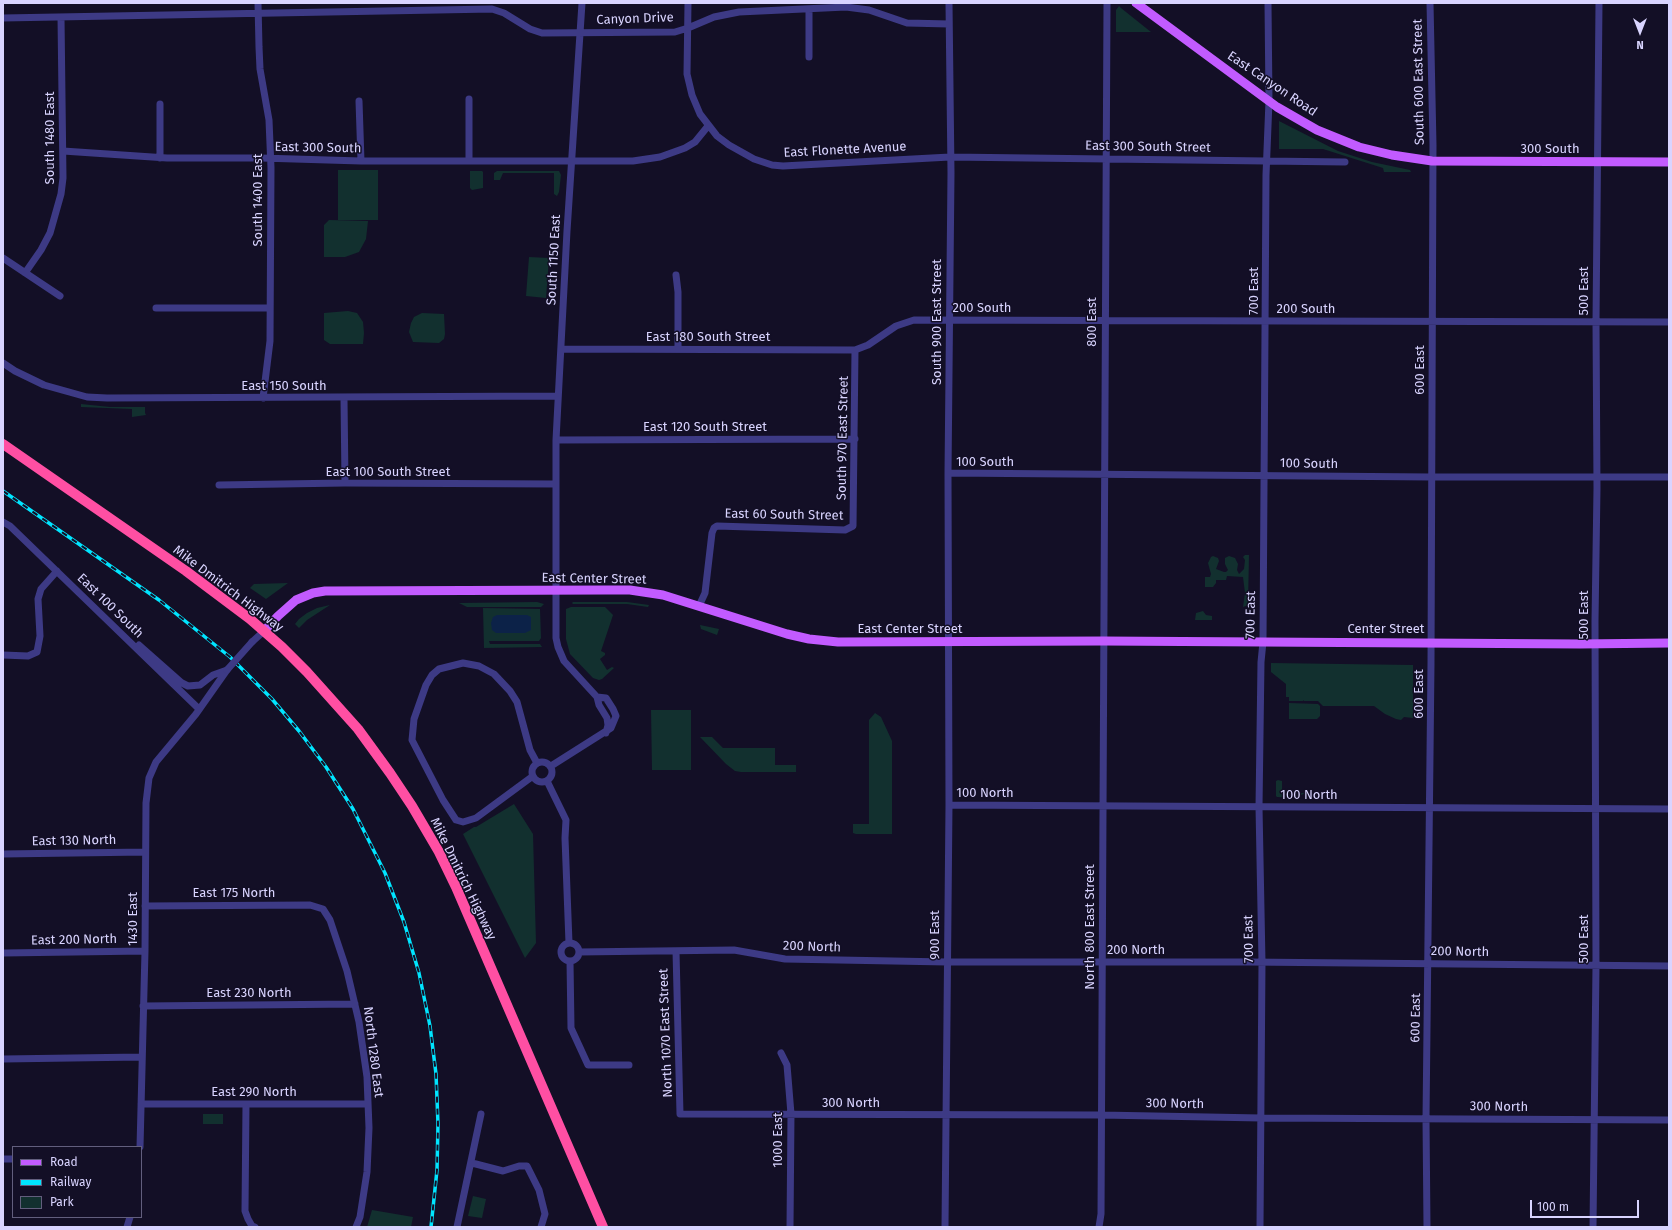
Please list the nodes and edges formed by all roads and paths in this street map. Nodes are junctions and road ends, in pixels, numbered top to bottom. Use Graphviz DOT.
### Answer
graph roads {
  1 [pos="258,3"];
  2 [pos="582,3"];
  3 [pos="688,3"];
  4 [pos="949,3"];
  5 [pos="1107,3"];
  6 [pos="1136,3"];
  7 [pos="1268,3"];
  8 [pos="1430,3"];
  9 [pos="1599,3"];
  10 [pos="809,10"];
  11 [pos="258,13"];
  12 [pos="61,17"];
  13 [pos="3,18"];
  14 [pos="949,24"];
  15 [pos="688,28"];
  16 [pos="580,33"];
  17 [pos="809,57"];
  18 [pos="469,99"];
  19 [pos="359,101"];
  20 [pos="1269,101"];
  21 [pos="160,104"];
  22 [pos="708,126"];
  23 [pos="63,151"];
  24 [pos="950,157"];
  25 [pos="160,158"];
  26 [pos="1105,158"];
  27 [pos="271,159"];
  28 [pos="361,161"];
  29 [pos="469,161"];
  30 [pos="572,161"];
  31 [pos="1267,161"];
  32 [pos="1432,161"];
  33 [pos="1345,162"];
  34 [pos="1597,162"];
  35 [pos="1669,162"];
  36 [pos="3,258"];
  37 [pos="25,273"];
  38 [pos="676,275"];
  39 [pos="60,296"];
  40 [pos="156,308"];
  41 [pos="270,308"];
  42 [pos="949,320"];
  43 [pos="1104,320"];
  44 [pos="1266,320"];
  45 [pos="1432,321"];
  46 [pos="1596,322"];
  47 [pos="1669,322"];
  48 [pos="561,350"];
  49 [pos="678,350"];
  50 [pos="856,350"];
  51 [pos="3,362"];
  52 [pos="558,396"];
  53 [pos="263,398"];
  54 [pos="344,398"];
  55 [pos="854,439"];
  56 [pos="556,440"];
  57 [pos="3,444"];
  58 [pos="948,474"];
  59 [pos="1104,474"];
  60 [pos="1265,475"];
  61 [pos="1431,477"];
  62 [pos="1597,477"];
  63 [pos="1669,477"];
  64 [pos="345,483"];
  65 [pos="556,484"];
  66 [pos="219,485"];
  67 [pos="3,522"];
  68 [pos="853,526"];
  69 [pos="57,571"];
  70 [pos="556,591"];
  71 [pos="699,606"];
  72 [pos="264,631"];
  73 [pos="120,633"];
  74 [pos="1103,640"];
  75 [pos="948,642"];
  76 [pos="1263,642"];
  77 [pos="1430,643"];
  78 [pos="1669,643"];
  79 [pos="1596,644"];
  80 [pos="3,656"];
  81 [pos="216,677"];
  82 [pos="597,697"];
  83 [pos="199,709"];
  84 [pos="606,733"];
  85 [pos="537,763"];
  86 [pos="551,766"];
  87 [pos="533,776"];
  88 [pos="547,781"];
  89 [pos="948,805"];
  90 [pos="1103,806"];
  91 [pos="1260,807"];
  92 [pos="1430,808"];
  93 [pos="1595,808"];
  94 [pos="1669,809"];
  95 [pos="145,852"];
  96 [pos="3,854"];
  97 [pos="145,906"];
  98 [pos="323,909"];
  99 [pos="569,943"];
  100 [pos="145,951"];
  101 [pos="676,951"];
  102 [pos="579,952"];
  103 [pos="3,953"];
  104 [pos="570,961"];
  105 [pos="947,962"];
  106 [pos="1102,962"];
  107 [pos="1262,962"];
  108 [pos="1428,964"];
  109 [pos="1596,965"];
  110 [pos="1669,966"];
  111 [pos="355,1004"];
  112 [pos="142,1006"];
  113 [pos="781,1053"];
  114 [pos="142,1057"];
  115 [pos="3,1059"];
  116 [pos="629,1065"];
  117 [pos="141,1104"];
  118 [pos="246,1104"];
  119 [pos="368,1104"];
  120 [pos="481,1114"];
  121 [pos="680,1114"];
  122 [pos="791,1114"];
  123 [pos="945,1115"];
  124 [pos="1101,1115"];
  125 [pos="1261,1118"];
  126 [pos="1426,1119"];
  127 [pos="1593,1120"];
  128 [pos="1669,1120"];
  129 [pos="140,1146"];
  130 [pos="472,1164"];
  131 [pos="1101,1214"];
  132 [pos="253,1226"];
  133 [pos="356,1227"];
  134 [pos="457,1227"];
  135 [pos="541,1227"];
  136 [pos="604,1227"];
  137 [pos="790,1227"];
  138 [pos="945,1227"];
  139 [pos="1099,1227"];
  140 [pos="1104,1227"];
  141 [pos="1260,1227"];
  142 [pos="1427,1227"];
  143 [pos="1593,1227"];
  1 -- 11 [label="street, South 1400 East"];
  2 -- 16 [label="street, South 1150 East"];
  3 -- 15 [label="street, East Flonette Avenue"];
  4 -- 14 [label="street, South 900 East Street"];
  5 -- 26 [label="street, 800 East"];
  6 -- 20 [label="main road, East Canyon Road"];
  7 -- 20 [label="street, 700 East"];
  8 -- 32 [label="street, South 600 East Street"];
  9 -- 34 [label="street, 500 East"];
  10 -- 14 [label="street, Canyon Drive"];
  10 -- 15 [label="street, Canyon Drive"];
  10 -- 17 [label="street"];
  11 -- 12 [label="street, Canyon Drive"];
  11 -- 16 [label="street, Canyon Drive"];
  11 -- 27 [label="street, South 1400 East"];
  12 -- 13 [label="street, Canyon Drive"];
  12 -- 23 [label="street, South 1480 East"];
  14 -- 24 [label="street, South 900 East Street"];
  15 -- 16 [label="street, Canyon Drive"];
  15 -- 22 [label="street, East Flonette Avenue"];
  16 -- 30 [label="street, South 1150 East"];
  18 -- 29 [label="street"];
  19 -- 28 [label="street"];
  20 -- 31 [label="street, 700 East"];
  20 -- 32 [label="main road, East Canyon Road"];
  21 -- 25 [label="street"];
  22 -- 24 [label="street, East Flonette Avenue"];
  22 -- 30 [label="street"];
  23 -- 25 [label="street, East 300 South"];
  23 -- 37 [label="street, South 1480 East"];
  24 -- 26 [label="street, East 300 South Street"];
  24 -- 42 [label="street, South 900 East Street"];
  25 -- 27 [label="street, East 300 South"];
  26 -- 31 [label="street, East 300 South Street"];
  26 -- 43 [label="street, 800 East"];
  27 -- 28 [label="street, East 300 South"];
  27 -- 41 [label="street, South 1400 East"];
  28 -- 29 [label="street, East 300 South"];
  29 -- 30 [label="street, East 300 South"];
  30 -- 48 [label="street, South 1150 East"];
  31 -- 33 [label="street, East 300 South Street"];
  31 -- 44 [label="street, 700 East"];
  32 -- 34 [label="main road, 300 South"];
  32 -- 45 [label="street, 600 East"];
  34 -- 35 [label="main road, 300 South"];
  34 -- 46 [label="street, 500 East"];
  36 -- 37 [label="street"];
  37 -- 39 [label="street"];
  38 -- 49 [label="street"];
  40 -- 41 [label="street"];
  41 -- 53 [label="street, South 1400 East"];
  42 -- 43 [label="street, 200 South"];
  42 -- 50 [label="street, 200 South"];
  42 -- 58 [label="street, South 900 East Street"];
  43 -- 44 [label="street, 200 South"];
  43 -- 59 [label="street, 800 East"];
  44 -- 45 [label="street, 200 South"];
  44 -- 60 [label="street, 700 East"];
  45 -- 46 [label="street, 200 South"];
  45 -- 61 [label="street, 600 East"];
  46 -- 47 [label="street, 200 South"];
  46 -- 62 [label="street, 500 East"];
  48 -- 49 [label="street, East 180 South Street"];
  48 -- 52 [label="street, South 1150 East"];
  49 -- 50 [label="street, East 180 South Street"];
  50 -- 55 [label="street, South 970 East Street"];
  51 -- 53 [label="street, East 150 South"];
  52 -- 54 [label="street, East 150 South"];
  52 -- 56 [label="street, South 1150 East"];
  53 -- 54 [label="street, East 150 South"];
  54 -- 64 [label="street"];
  55 -- 56 [label="street, East 120 South Street"];
  55 -- 68 [label="street, South 970 East Street"];
  56 -- 65 [label="street, South 1150 East"];
  57 -- 72 [label="highway, Mike Dmitrich Highway"];
  58 -- 59 [label="street, 100 South"];
  58 -- 75 [label="street, South 900 East Street"];
  59 -- 60 [label="street, 100 South"];
  59 -- 74 [label="street, 800 East"];
  60 -- 61 [label="street, 100 South"];
  60 -- 76 [label="street, 700 East"];
  61 -- 62 [label="street, 100 South"];
  61 -- 77 [label="street, 600 East"];
  62 -- 63 [label="street, 100 South"];
  62 -- 79 [label="street, 500 East"];
  64 -- 65 [label="street, East 100 South Street"];
  64 -- 66 [label="street, East 100 South Street"];
  65 -- 70 [label="street, South 1150 East"];
  67 -- 69 [label="street, East 100 South"];
  68 -- 71 [label="street, East 60 South Street"];
  69 -- 73 [label="street, East 100 South"];
  69 -- 80 [label="street"];
  70 -- 71 [label="main road, East Center Street"];
  70 -- 72 [label="main road, East Center Street"];
  70 -- 82 [label="street, South 1150 East"];
  71 -- 75 [label="main road, East Center Street"];
  72 -- 81 [label="street, East Center Street, bridge"];
  72 -- 136 [label="highway, Mike Dmitrich Highway"];
  73 -- 81 [label="street"];
  73 -- 83 [label="street, East 100 South"];
  74 -- 75 [label="main road, East Center Street"];
  74 -- 76 [label="main road, Center Street"];
  74 -- 90 [label="street, North 800 East Street"];
  75 -- 89 [label="street, 900 East"];
  76 -- 77 [label="main road, Center Street"];
  76 -- 91 [label="street, 700 East"];
  77 -- 79 [label="main road, Center Street"];
  77 -- 92 [label="street, 600 East"];
  78 -- 79 [label="main road, Center Street"];
  79 -- 93 [label="street, 500 East"];
  81 -- 83 [label="street, East Center Street"];
  82 -- 84 [label="street"];
  82 -- 84 [label="street"];
  83 -- 95 [label="street, 1430 East"];
  84 -- 86 [label="street"];
  85 -- 86 [label="street"];
  85 -- 87 [label="street"];
  85 -- 87 [label="street"];
  86 -- 88 [label="street"];
  87 -- 88 [label="street"];
  88 -- 99 [label="street"];
  89 -- 90 [label="street, 100 North"];
  89 -- 105 [label="street, 900 East"];
  90 -- 91 [label="street, 100 North"];
  90 -- 106 [label="street, North 800 East Street"];
  91 -- 92 [label="street, 100 North"];
  91 -- 107 [label="street, 700 East"];
  92 -- 93 [label="street, 100 North"];
  92 -- 108 [label="street, 600 East"];
  93 -- 94 [label="street, 100 North"];
  93 -- 109 [label="street, 500 East"];
  95 -- 96 [label="street, East 130 North"];
  95 -- 97 [label="street, 1430 East"];
  97 -- 98 [label="street, East 175 North"];
  97 -- 100 [label="street, 1430 East"];
  98 -- 111 [label="street, North 1280 East"];
  99 -- 102 [label="street"];
  99 -- 104 [label="street"];
  100 -- 103 [label="street, East 200 North"];
  100 -- 112 [label="street, 1430 East"];
  101 -- 102 [label="street, 200 North"];
  101 -- 105 [label="street, 200 North"];
  101 -- 121 [label="street, North 1070 East Street"];
  102 -- 104 [label="street"];
  104 -- 116 [label="street"];
  105 -- 106 [label="street, 200 North"];
  105 -- 123 [label="street, 900 East"];
  106 -- 107 [label="street, 200 North"];
  106 -- 124 [label="street, North 800 East Street"];
  107 -- 108 [label="street, 200 North"];
  107 -- 125 [label="street, 700 East"];
  108 -- 109 [label="street, 200 North"];
  108 -- 126 [label="street, 600 East"];
  109 -- 110 [label="street, 200 North"];
  109 -- 127 [label="street, 500 East"];
  111 -- 112 [label="street, East 230 North"];
  111 -- 119 [label="street, North 1280 East"];
  112 -- 114 [label="street, 1430 East"];
  113 -- 122 [label="street, 1000 East"];
  114 -- 115 [label="street"];
  114 -- 117 [label="street, 1430 East"];
  117 -- 118 [label="street, East 290 North"];
  117 -- 129 [label="street, 1430 East"];
  118 -- 119 [label="street, East 290 North"];
  118 -- 132 [label="street"];
  119 -- 133 [label="street, North 1280 East"];
  120 -- 130 [label="street"];
  121 -- 122 [label="street, 300 North"];
  122 -- 123 [label="street, 300 North"];
  122 -- 137 [label="street, 1000 East"];
  123 -- 124 [label="street, 300 North"];
  123 -- 138 [label="street, 900 East"];
  124 -- 125 [label="street, 300 North"];
  124 -- 131 [label="street, North 800 East Street"];
  125 -- 126 [label="street, 300 North"];
  125 -- 141 [label="street, 700 East"];
  126 -- 127 [label="street, 300 North"];
  126 -- 142 [label="street, 600 East"];
  127 -- 128 [label="street, 300 North"];
  127 -- 143 [label="street, 500 East"];
  130 -- 134 [label="street"];
  130 -- 135 [label="street"];
  131 -- 139 [label="street"];
  131 -- 140 [label="street"];
}
